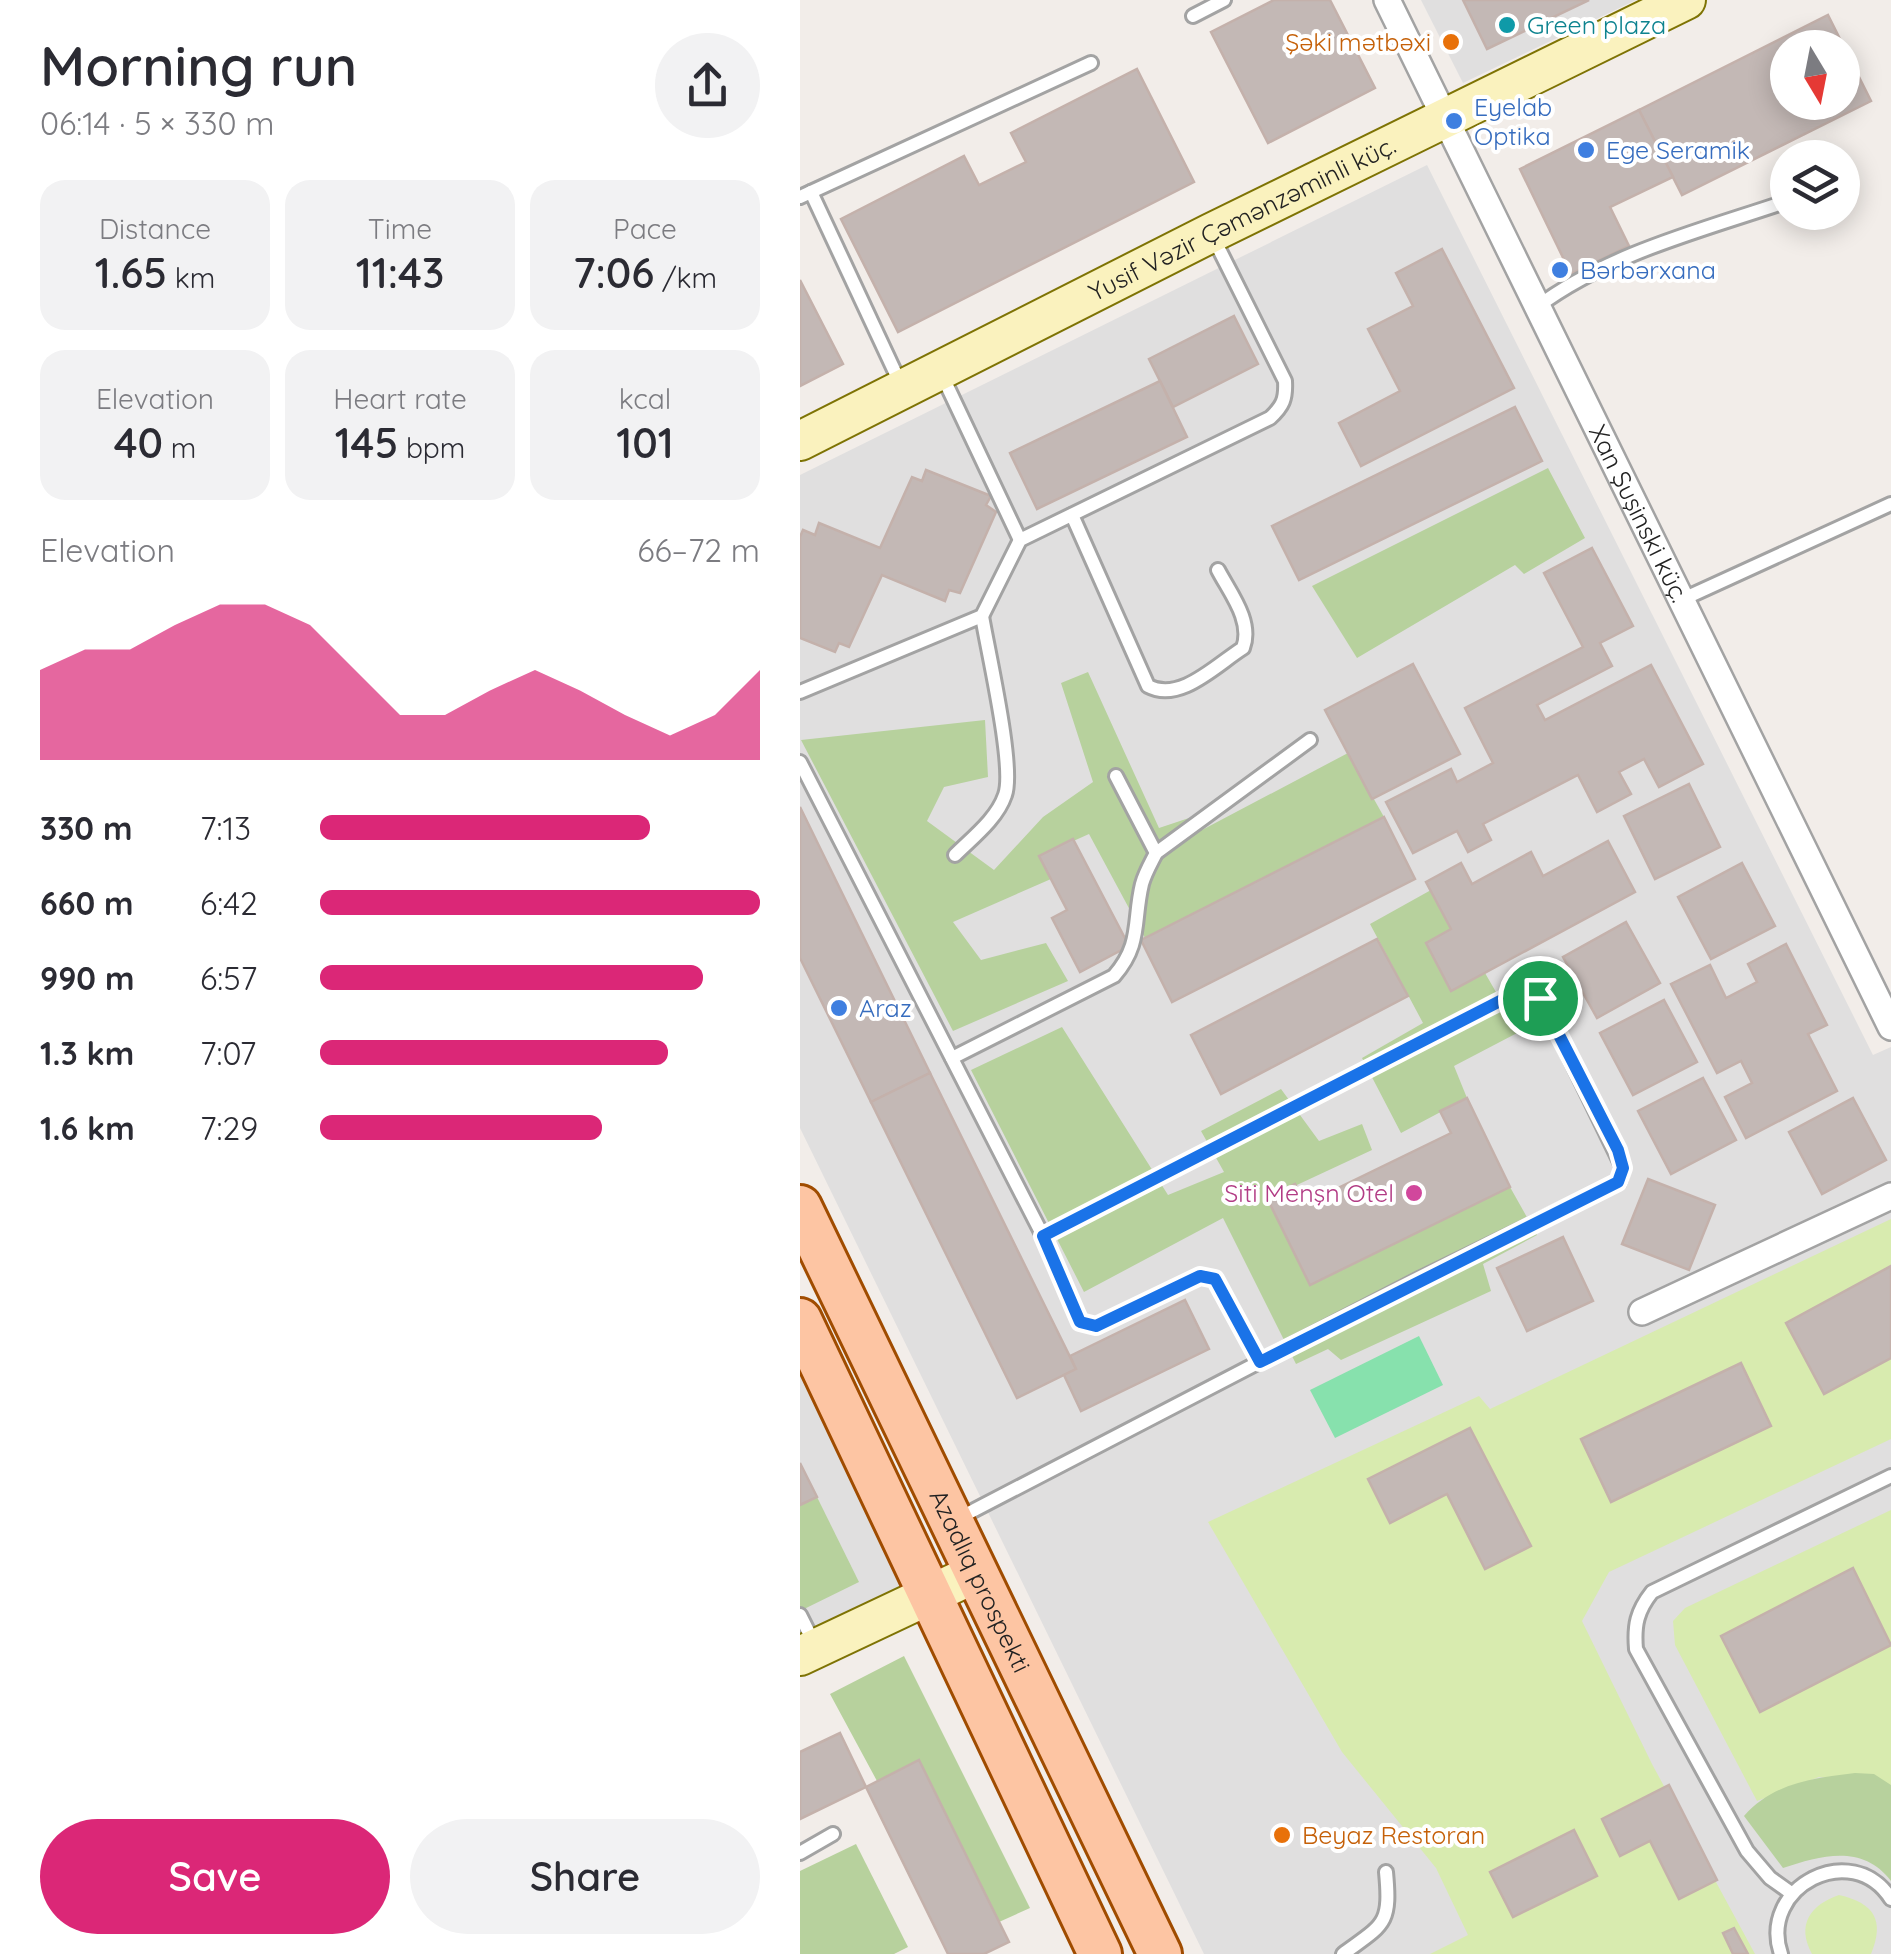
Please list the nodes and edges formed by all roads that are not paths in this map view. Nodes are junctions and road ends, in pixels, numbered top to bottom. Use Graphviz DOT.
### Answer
graph roads {
  1 [pos="1224,0"];
  2 [pos="1388,0"];
  3 [pos="1686,0"];
  4 [pos="1193,16"];
  5 [pos="1090,62"];
  6 [pos="1444,119"];
  7 [pos="805,195"];
  8 [pos="1770,208"];
  9 [pos="1211,233"];
  10 [pos="1537,307"];
  11 [pos="940,371"];
  12 [pos="903,389"];
  13 [pos="800,440"];
  14 [pos="1891,504"];
  15 [pos="1072,515"];
  16 [pos="1020,540"];
  17 [pos="1218,570"];
  18 [pos="1680,600"];
  19 [pos="982,616"];
  20 [pos="800,692"];
  21 [pos="1310,740"];
  22 [pos="800,762"];
  23 [pos="1116,776"];
  24 [pos="1156,854"];
  25 [pos="955,855"];
  26 [pos="1891,1026"];
  27 [pos="952,1058"];
  28 [pos="1891,1196"];
  29 [pos="800,1206"];
  30 [pos="1043,1236"];
  31 [pos="1642,1312"];
  32 [pos="800,1320"];
  33 [pos="1260,1362"];
  34 [pos="1891,1476"];
  35 [pos="952,1522"];
  36 [pos="976,1573"];
  37 [pos="928,1595"];
  38 [pos="805,1640"];
  39 [pos="833,1834"];
  40 [pos="800,1853"];
  41 [pos="1386,1872"];
  42 [pos="1791,1893"];
  43 [pos="1891,1900"];
  44 [pos="1099,1954"];
  45 [pos="1160,1954"];
  46 [pos="1342,1954"];
  47 [pos="1781,1954"];
  1 -- 4 [label="lane"];
  2 -- 6 [label="street, Xan Şuşinski küç."];
  3 -- 6 [label="main road, Yusif Vəzir Çəmənzəminli küç."];
  5 -- 7 [label="lane"];
  6 -- 9 [label="main road, Yusif Vəzir Çəmənzəminli küç."];
  6 -- 10 [label="street, Xan Şuşinski küç."];
  7 -- 12 [label="lane"];
  8 -- 10 [label="lane"];
  9 -- 11 [label="main road, Yusif Vəzir Çəmənzəminli küç."];
  9 -- 15 [label="lane"];
  10 -- 18 [label="street, Xan Şuşinski küç."];
  11 -- 12 [label="main road, Yusif Vəzir Çəmənzəminli küç."];
  11 -- 16 [label="lane"];
  12 -- 13 [label="main road, Yusif Vəzir Çəmənzəminli küç."];
  14 -- 18 [label="lane"];
  15 -- 16 [label="lane"];
  15 -- 17 [label="lane"];
  16 -- 19 [label="lane"];
  18 -- 26 [label="street, Xan Şuşinski küç."];
  19 -- 20 [label="lane"];
  19 -- 25 [label="lane"];
  21 -- 24 [label="lane"];
  22 -- 27 [label="lane"];
  23 -- 24 [label="lane"];
  24 -- 27 [label="lane"];
  27 -- 30 [label="lane"];
  28 -- 31 [label="street"];
  29 -- 35 [label="main road, Azadlıq prospekti"];
  30 -- 33 [label="lane"];
  30 -- 33 [label="lane"];
  32 -- 37 [label="main road, Azadlıq prospekti"];
  33 -- 35 [label="lane"];
  34 -- 42 [label="lane"];
  35 -- 36 [label="main road, Azadlıq prospekti"];
  36 -- 37 [label="main road"];
  36 -- 45 [label="main road, Azadlıq prospekti"];
  37 -- 38 [label="main road"];
  37 -- 44 [label="main road, Azadlıq prospekti"];
  39 -- 40 [label="lane"];
  41 -- 46 [label="lane"];
  42 -- 43 [label="lane"];
  42 -- 47 [label="lane"];
}
